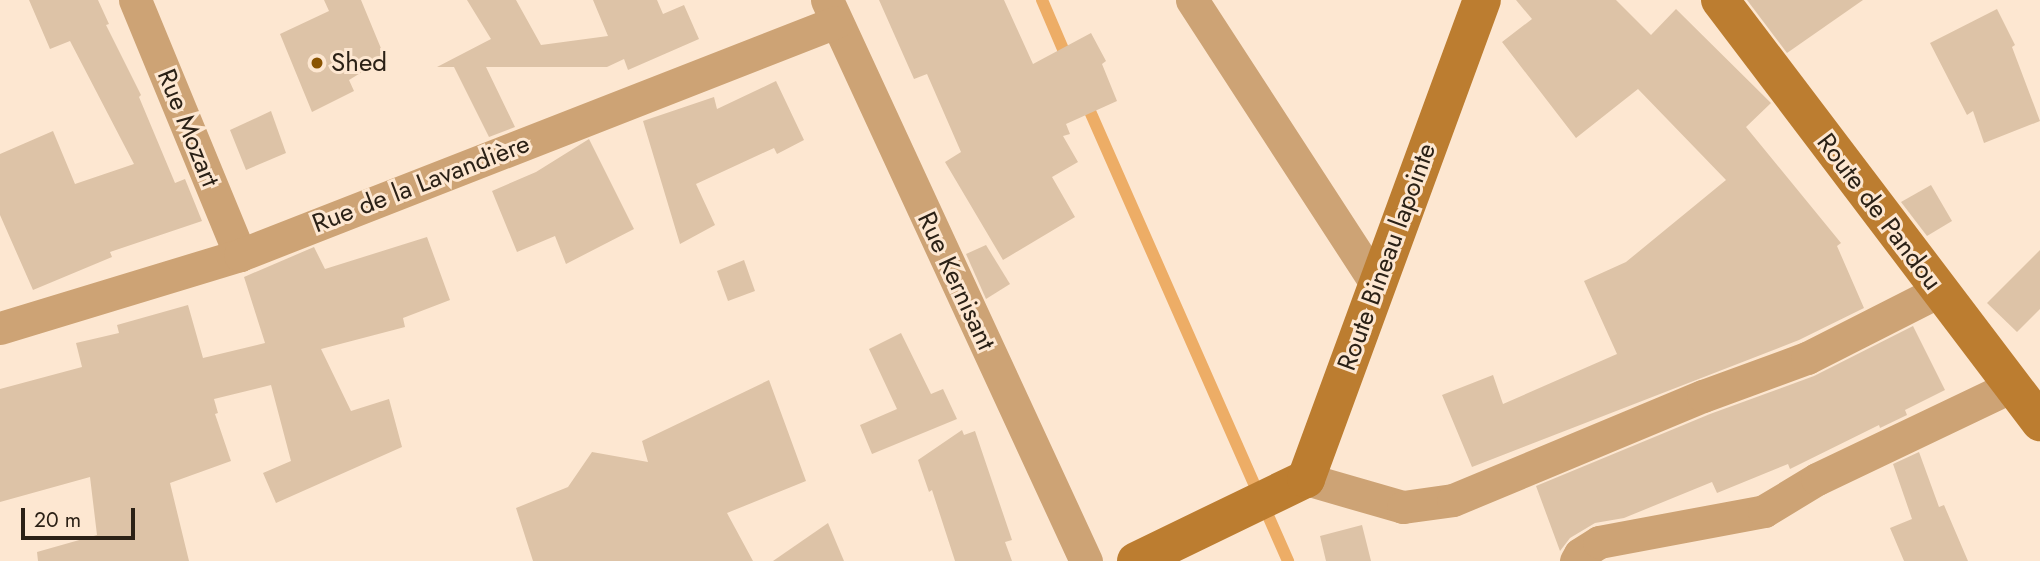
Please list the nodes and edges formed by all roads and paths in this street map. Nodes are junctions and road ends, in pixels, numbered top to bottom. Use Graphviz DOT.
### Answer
graph roads {
  1 [pos="135,0"];
  2 [pos="1192,0"];
  3 [pos="1482,0"];
  4 [pos="1720,0"];
  5 [pos="832,11"];
  6 [pos="240,255"];
  7 [pos="1376,283"];
  8 [pos="1939,291"];
  9 [pos="0,328"];
  10 [pos="2012,386"];
  11 [pos="2040,422"];
  12 [pos="1306,479"];
  13 [pos="1086,561"];
  14 [pos="1136,561"];
  15 [pos="1576,561"];
  1 -- 6 [label="street, Rue Mozart"];
  2 -- 7 [label="street"];
  3 -- 7 [label="street, Route Bineau lapointe"];
  4 -- 8 [label="street, Route de Pandou"];
  5 -- 6 [label="street, Rue de la Lavandière"];
  5 -- 13 [label="street, Rue Kernisant"];
  6 -- 9 [label="street, Rue de la Lavandière"];
  7 -- 12 [label="street, Route Bineau lapointe"];
  8 -- 10 [label="street, Route de Pandou"];
  8 -- 12 [label="street"];
  10 -- 11 [label="street, Route de Pandou"];
  10 -- 15 [label="street"];
  12 -- 14 [label="street"];
}
